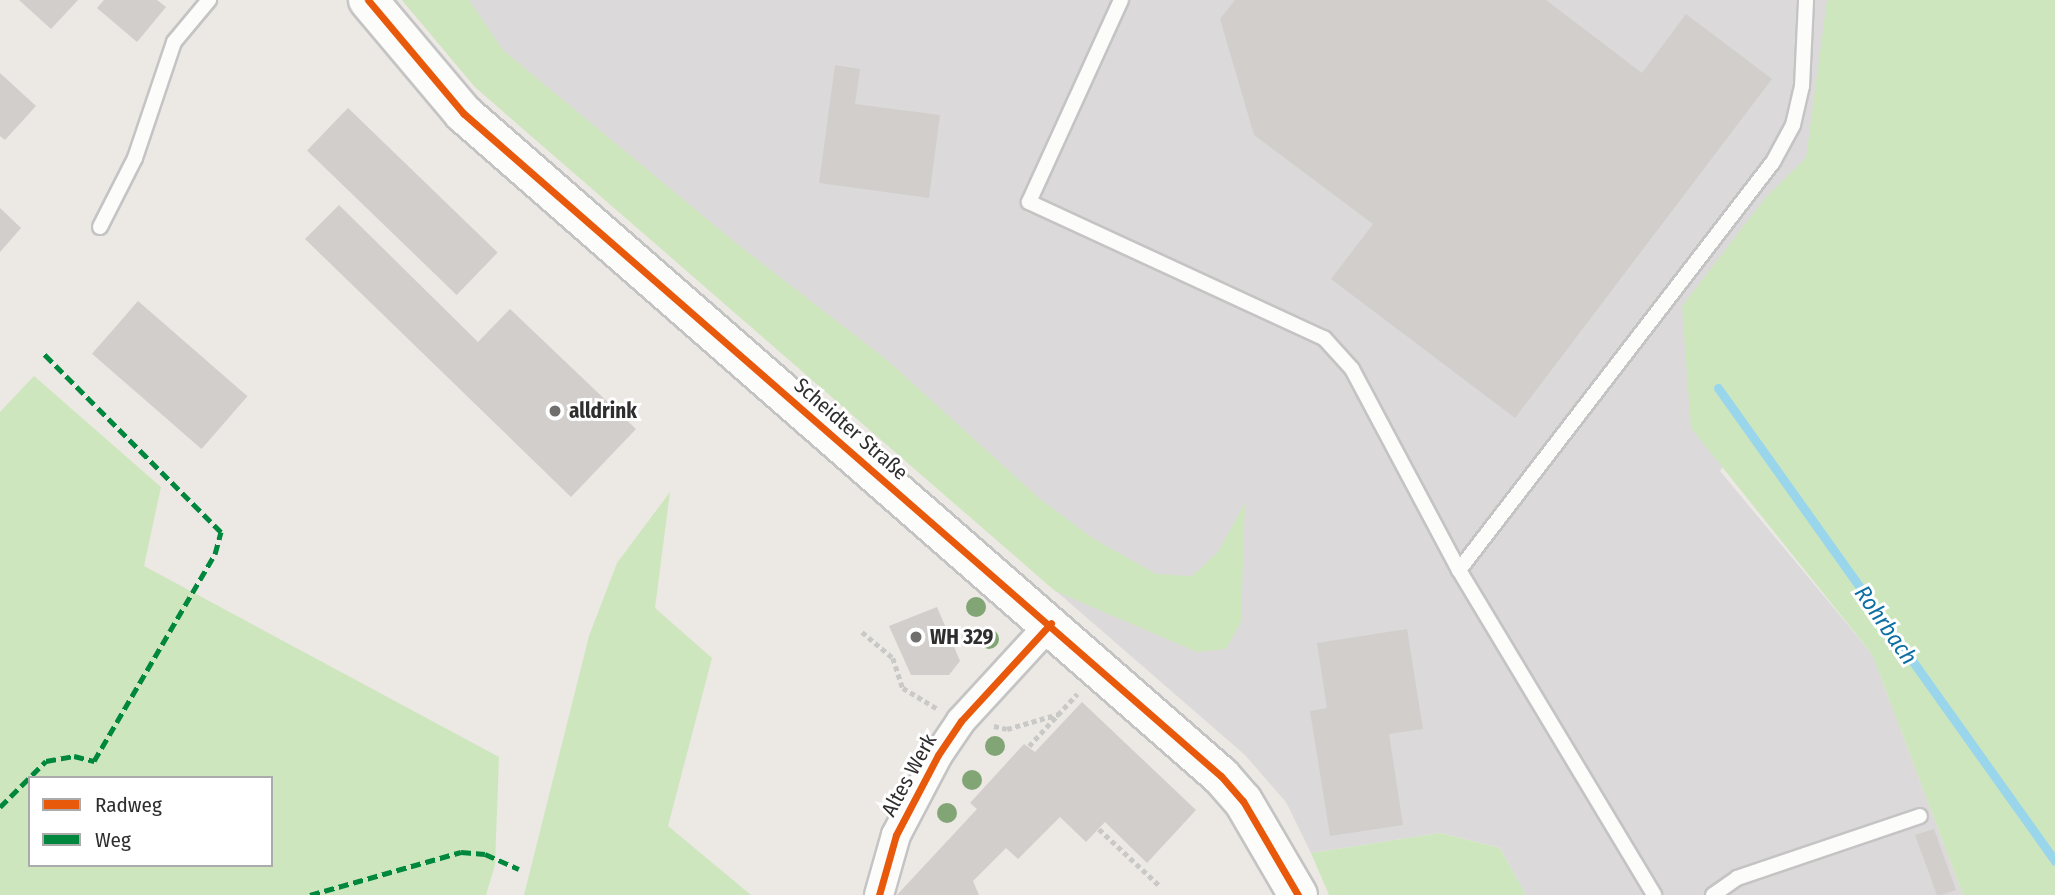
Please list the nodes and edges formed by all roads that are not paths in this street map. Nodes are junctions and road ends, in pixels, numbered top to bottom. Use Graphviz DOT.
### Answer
graph roads {
  1 [pos="209,0"];
  2 [pos="368,0"];
  3 [pos="1121,0"];
  4 [pos="1806,0"];
  5 [pos="100,227"];
  6 [pos="1459,570"];
  7 [pos="1051,623"];
  8 [pos="1920,816"];
  9 [pos="879,895"];
  10 [pos="1298,895"];
  11 [pos="1654,895"];
  12 [pos="1713,895"];
  1 -- 5 [label="lane"];
  2 -- 7 [label="main road, Scheidter Straße"];
  3 -- 6 [label="lane"];
  4 -- 6 [label="lane"];
  6 -- 11 [label="lane"];
  7 -- 9 [label="street, Altes Werk"];
  7 -- 10 [label="main road, Scheidter Straße"];
  8 -- 12 [label="lane"];
}
